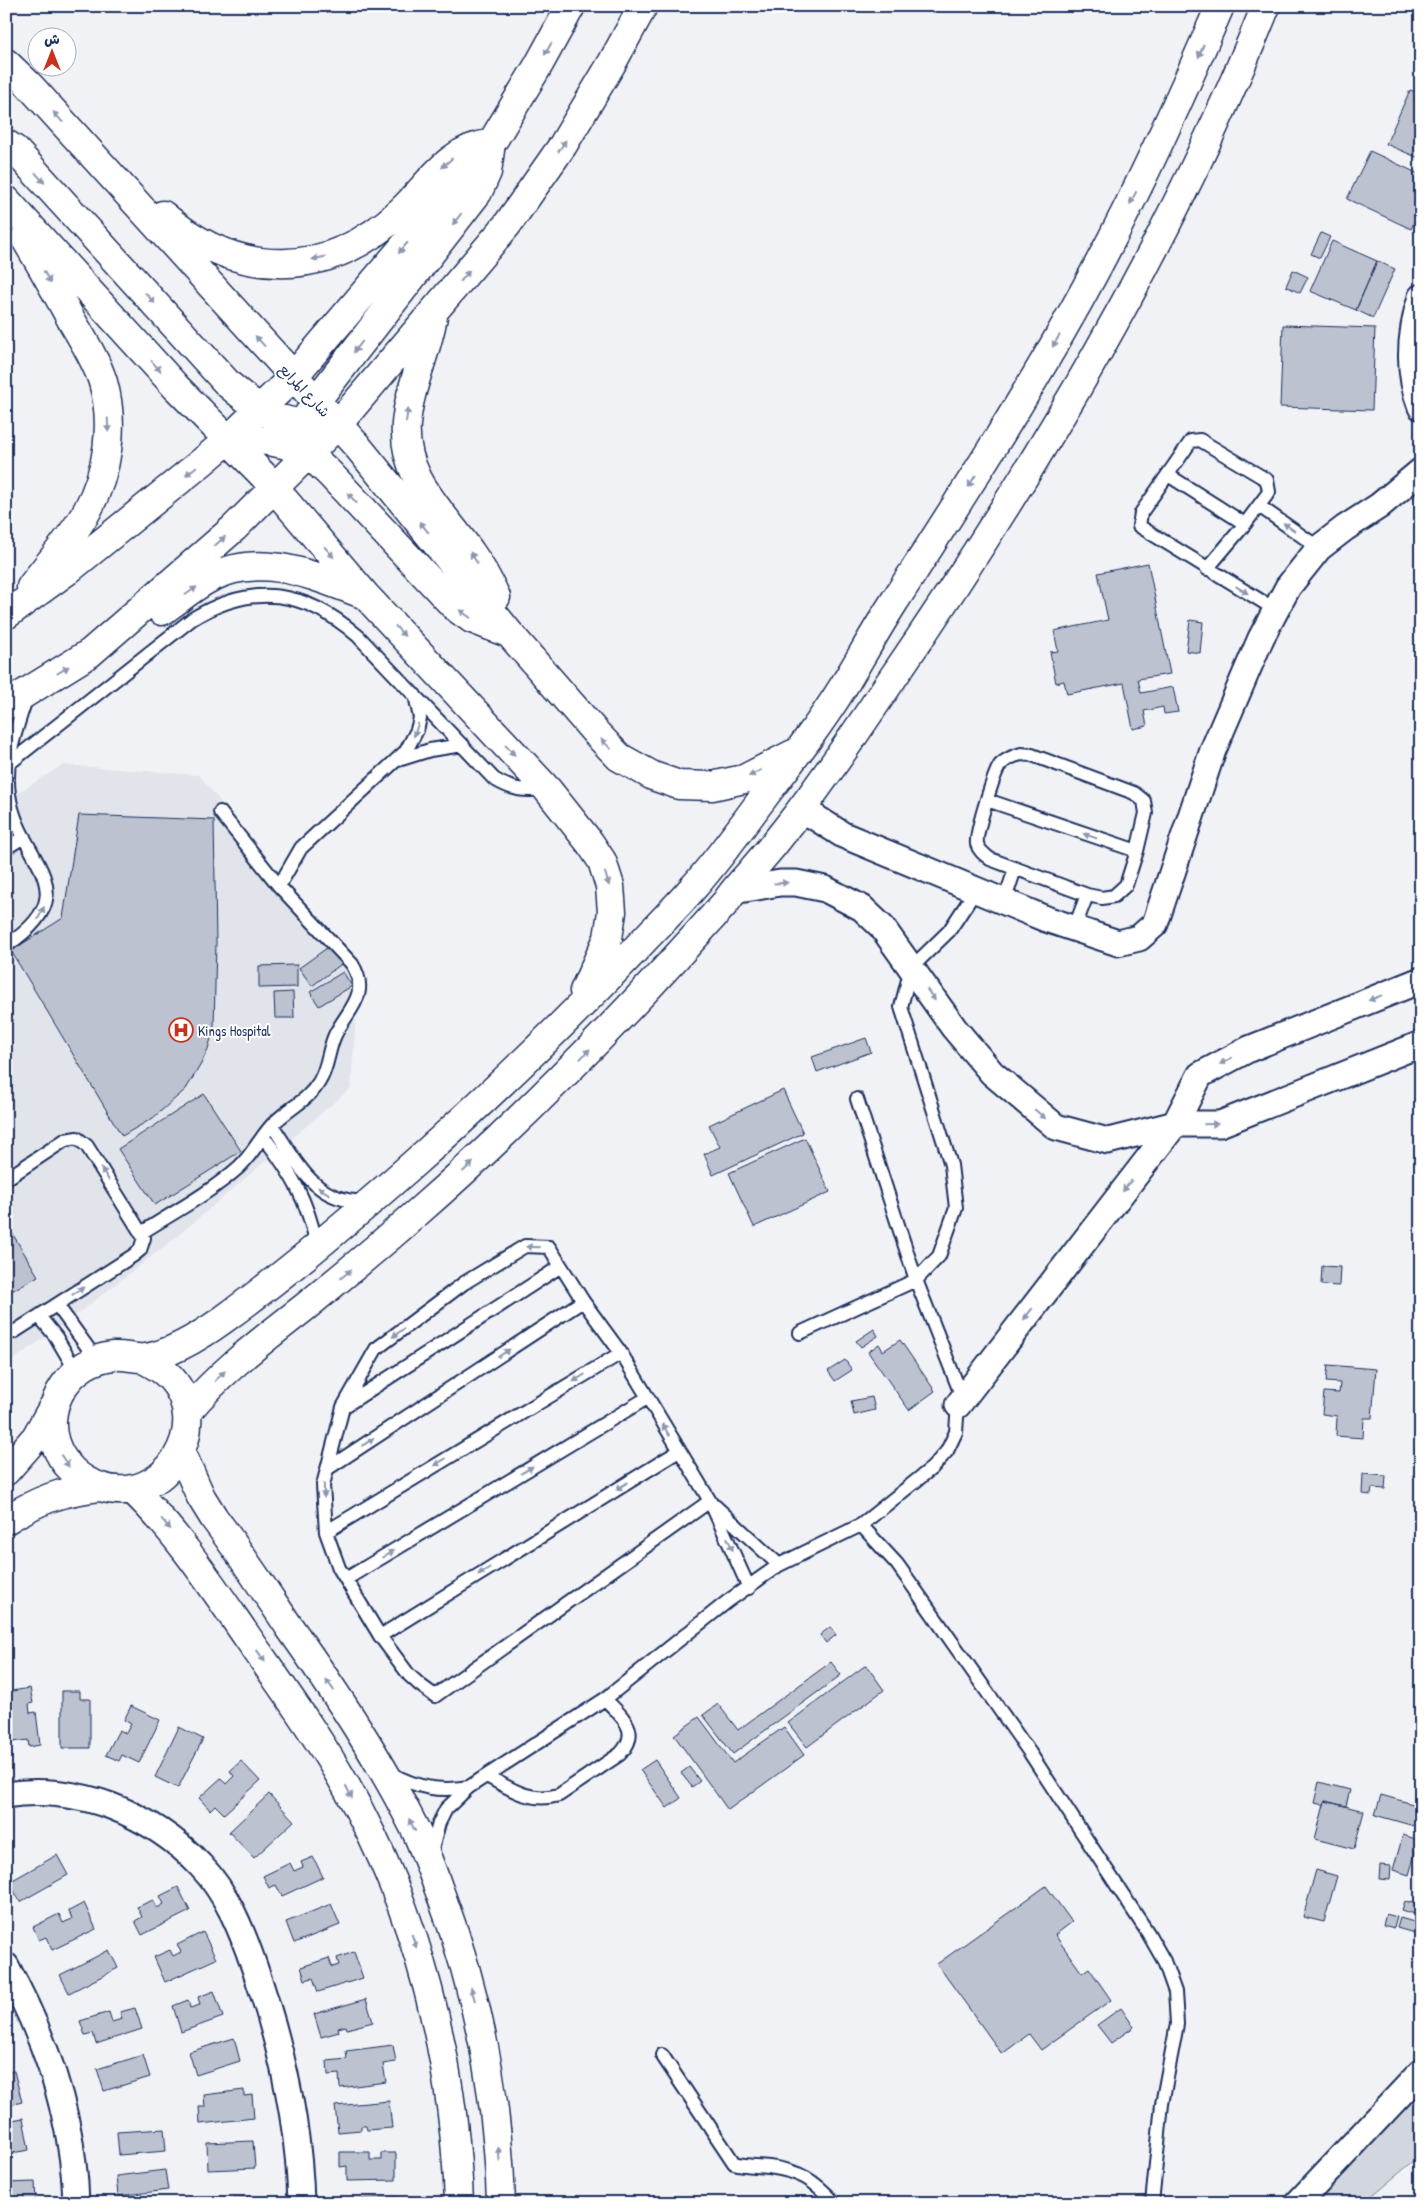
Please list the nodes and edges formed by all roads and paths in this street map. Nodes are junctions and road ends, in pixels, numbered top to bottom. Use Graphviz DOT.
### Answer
graph roads {
  1 [pos="571,6"];
  2 [pos="643,6"];
  3 [pos="1220,6"];
  4 [pos="1266,6"];
  5 [pos="6,63"];
  6 [pos="6,144"];
  7 [pos="491,144"];
  8 [pos="91,152"];
  9 [pos="6,200"];
  10 [pos="6,204"];
  11 [pos="1421,297"];
  12 [pos="433,313"];
  13 [pos="292,377"];
  14 [pos="316,401"];
  15 [pos="1421,407"];
  16 [pos="260,409"];
  17 [pos="338,424"];
  18 [pos="294,438"];
  19 [pos="229,439"];
  20 [pos="1421,471"];
  21 [pos="1168,475"];
  22 [pos="269,482"];
  23 [pos="1259,506"];
  24 [pos="1245,524"];
  25 [pos="1319,548"];
  26 [pos="1207,569"];
  27 [pos="366,596"];
  28 [pos="1276,610"];
  29 [pos="10,613"];
  30 [pos="509,633"];
  31 [pos="90,653"];
  32 [pos="415,695"];
  33 [pos="17,698"];
  34 [pos="464,745"];
  35 [pos="798,751"];
  36 [pos="398,760"];
  37 [pos="8,765"];
  38 [pos="547,789"];
  39 [pos="987,800"];
  40 [pos="802,809"];
  41 [pos="220,812"];
  42 [pos="24,837"];
  43 [pos="6,848"];
  44 [pos="1136,851"];
  45 [pos="1016,869"];
  46 [pos="279,886"];
  47 [pos="976,890"];
  48 [pos="733,891"];
  49 [pos="1087,895"];
  50 [pos="1004,902"];
  51 [pos="1074,928"];
  52 [pos="6,946"];
  53 [pos="911,968"];
  54 [pos="1421,980"];
  55 [pos="572,1015"];
  56 [pos="1421,1044"];
  57 [pos="857,1099"];
  58 [pos="1175,1124"];
  59 [pos="272,1125"];
  60 [pos="263,1136"];
  61 [pos="7,1178"];
  62 [pos="371,1201"];
  63 [pos="141,1233"];
  64 [pos="317,1246"];
  65 [pos="561,1266"];
  66 [pos="916,1280"];
  67 [pos="583,1301"];
  68 [pos="57,1305"];
  69 [pos="39,1316"];
  70 [pos="6,1334"];
  71 [pos="800,1334"];
  72 [pos="621,1353"];
  73 [pos="143,1359"];
  74 [pos="86,1365"];
  75 [pos="647,1398"];
  76 [pos="958,1405"];
  77 [pos="53,1407"];
  78 [pos="343,1407"];
  79 [pos="187,1412"];
  80 [pos="679,1451"];
  81 [pos="181,1452"];
  82 [pos="327,1469"];
  83 [pos="6,1471"];
  84 [pos="99,1487"];
  85 [pos="132,1489"];
  86 [pos="710,1501"];
  87 [pos="6,1520"];
  88 [pos="861,1525"];
  89 [pos="326,1532"];
  90 [pos="779,1565"];
  91 [pos="346,1579"];
  92 [pos="749,1588"];
  93 [pos="380,1636"];
  94 [pos="605,1699"];
  95 [pos="384,1770"];
  96 [pos="487,1776"];
  97 [pos="469,1787"];
  98 [pos="6,1795"];
  99 [pos="429,1864"];
  100 [pos="6,1966"];
  101 [pos="662,2055"];
  102 [pos="1421,2072"];
  103 [pos="76,2203"];
  104 [pos="301,2203"];
  105 [pos="459,2203"];
  106 [pos="501,2203"];
  107 [pos="835,2203"];
  108 [pos="1152,2203"];
  109 [pos="1298,2203"];
  1 -- 7 [label="street, one-way"];
  12 -- 2 [label="street, one-way"];
  3 -- 35 [label="street, one-way"];
  4 -- 40 [label="street"];
  8 -- 5 [label="street, شارع المرابع, one-way"];
  6 -- 16 [label="street, one-way"];
  7 -- 8 [label="street, one-way"];
  7 -- 13 [label="street, one-way"];
  7 -- 14 [label="street, one-way"];
  13 -- 8 [label="street, شارع المرابع, one-way"];
  9 -- 19 [label="street, one-way"];
  10 -- 29 [label="street, one-way"];
  11 -- 15 [label="street"];
  12 -- 17 [label="street"];
  30 -- 12 [label="street, one-way"];
  13 -- 14 [label="street, شارع المرابع"];
  13 -- 16 [label="street"];
  13 -- 18 [label="street"];
  14 -- 17 [label="street, شارع المرابع"];
  14 -- 18 [label="street"];
  16 -- 18 [label="street"];
  16 -- 19 [label="street"];
  17 -- 18 [label="street, شارع المرابع"];
  30 -- 17 [label="street, one-way"];
  18 -- 19 [label="street"];
  18 -- 22 [label="street, شارع المرابع"];
  30 -- 18 [label="street, one-way"];
  19 -- 22 [label="street"];
  19 -- 29 [label="street, one-way"];
  20 -- 25 [label="street"];
  21 -- 23 [label="lane"];
  21 -- 24 [label="lane"];
  21 -- 26 [label="lane"];
  22 -- 27 [label="street, one-way"];
  31 -- 22 [label="street, شارع المرابع, one-way"];
  23 -- 24 [label="lane"];
  25 -- 23 [label="lane, one-way"];
  24 -- 26 [label="lane"];
  25 -- 28 [label="street"];
  26 -- 28 [label="lane, one-way"];
  31 -- 27 [label="street, one-way"];
  27 -- 38 [label="street, one-way"];
  28 -- 51 [label="street"];
  35 -- 30 [label="street, one-way"];
  33 -- 31 [label="street, one-way"];
  32 -- 34 [label="lane"];
  32 -- 36 [label="lane, one-way"];
  32 -- 37 [label="lane"];
  33 -- 37 [label="lane"];
  34 -- 36 [label="lane"];
  34 -- 38 [label="lane"];
  35 -- 55 [label="street"];
  36 -- 46 [label="lane"];
  37 -- 42 [label="lane"];
  38 -- 55 [label="street, one-way"];
  44 -- 39 [label="lane, one-way"];
  39 -- 44 [label="lane"];
  39 -- 45 [label="lane"];
  40 -- 47 [label="street"];
  40 -- 48 [label="street"];
  41 -- 46 [label="lane"];
  42 -- 43 [label="lane"];
  52 -- 42 [label="lane, one-way"];
  44 -- 49 [label="lane"];
  45 -- 49 [label="lane"];
  45 -- 50 [label="lane"];
  46 -- 59 [label="lane"];
  47 -- 50 [label="street"];
  47 -- 53 [label="lane"];
  48 -- 53 [label="street, one-way"];
  79 -- 48 [label="street, one-way"];
  49 -- 51 [label="lane"];
  50 -- 51 [label="street"];
  53 -- 58 [label="street, one-way"];
  53 -- 66 [label="lane"];
  54 -- 58 [label="street, one-way"];
  55 -- 62 [label="street"];
  58 -- 56 [label="street, one-way"];
  57 -- 66 [label="lane"];
  58 -- 76 [label="street, one-way"];
  59 -- 60 [label="lane"];
  62 -- 59 [label="lane, one-way"];
  60 -- 63 [label="lane"];
  60 -- 64 [label="lane"];
  63 -- 61 [label="lane, one-way"];
  62 -- 64 [label="street"];
  68 -- 63 [label="lane, one-way"];
  64 -- 73 [label="street"];
  65 -- 67 [label="lane"];
  65 -- 78 [label="lane"];
  65 -- 78 [label="lane, one-way"];
  66 -- 71 [label="lane"];
  66 -- 76 [label="lane"];
  67 -- 72 [label="lane"];
  82 -- 67 [label="lane, one-way"];
  68 -- 69 [label="lane"];
  68 -- 74 [label="lane"];
  69 -- 70 [label="lane"];
  69 -- 74 [label="lane"];
  72 -- 75 [label="lane"];
  72 -- 89 [label="lane, one-way"];
  73 -- 74 [label="street"];
  73 -- 79 [label="street"];
  74 -- 77 [label="street"];
  80 -- 75 [label="lane, one-way"];
  91 -- 75 [label="lane, one-way"];
  76 -- 88 [label="lane"];
  77 -- 83 [label="street"];
  77 -- 84 [label="street, one-way"];
  78 -- 82 [label="lane"];
  79 -- 81 [label="street"];
  80 -- 86 [label="lane"];
  80 -- 93 [label="lane, one-way"];
  81 -- 85 [label="street"];
  95 -- 81 [label="street, one-way"];
  82 -- 89 [label="lane, one-way"];
  84 -- 85 [label="street"];
  84 -- 87 [label="street"];
  85 -- 105 [label="street, one-way"];
  86 -- 90 [label="lane"];
  86 -- 92 [label="lane, one-way"];
  86 -- 93 [label="lane"];
  88 -- 90 [label="lane"];
  88 -- 108 [label="lane"];
  89 -- 91 [label="lane"];
  90 -- 92 [label="lane"];
  91 -- 93 [label="lane"];
  92 -- 94 [label="lane"];
  94 -- 96 [label="lane"];
  94 -- 96 [label="lane"];
  95 -- 97 [label="lane"];
  99 -- 95 [label="street, one-way"];
  96 -- 97 [label="lane"];
  97 -- 99 [label="lane"];
  98 -- 104 [label="street"];
  106 -- 99 [label="street, one-way"];
  100 -- 103 [label="street"];
  101 -- 107 [label="lane"];
  102 -- 109 [label="street"];
}
